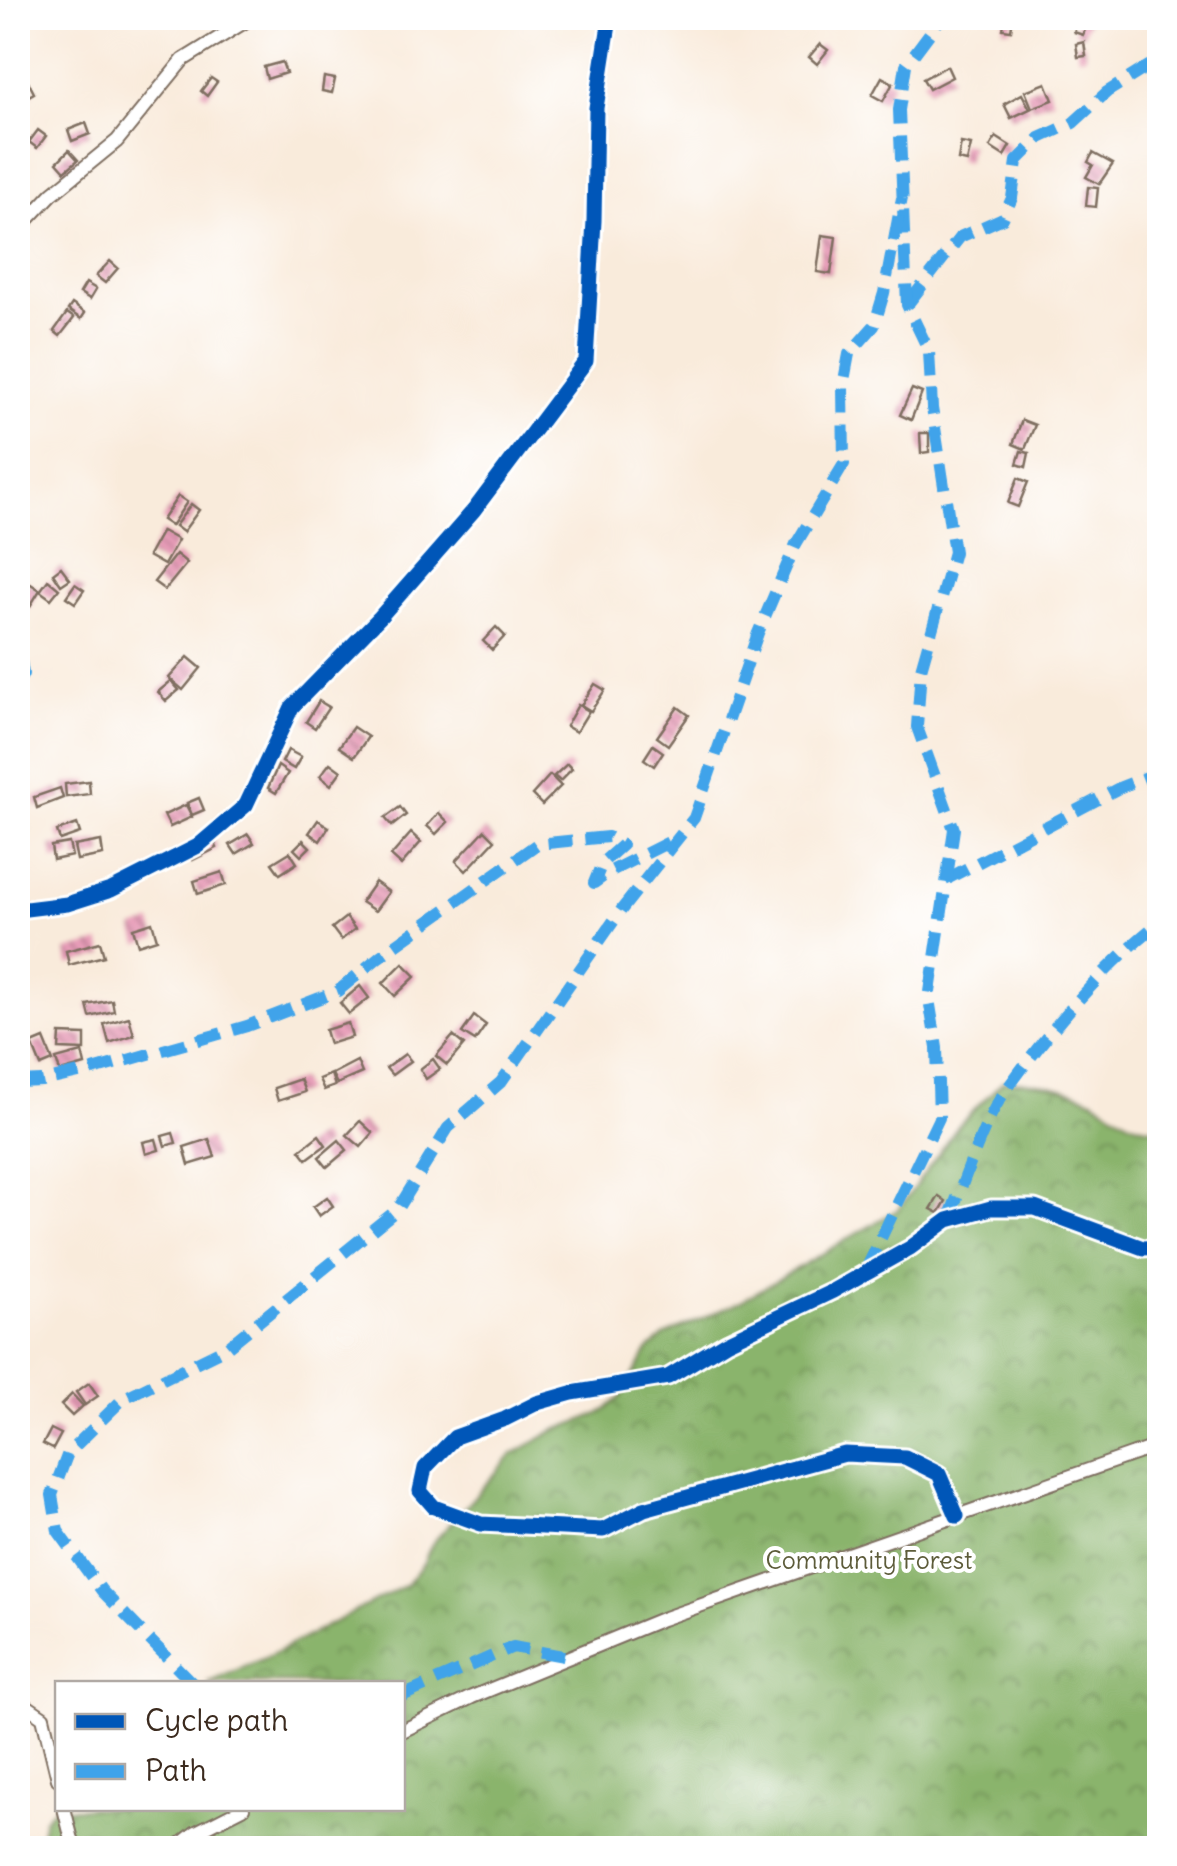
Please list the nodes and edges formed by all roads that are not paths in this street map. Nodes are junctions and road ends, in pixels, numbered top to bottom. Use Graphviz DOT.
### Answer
graph roads {
  1 [pos="251,18"];
  2 [pos="610,18"];
  3 [pos="18,230"];
  4 [pos="18,910"];
  5 [pos="1160,1247"];
  6 [pos="1160,1445"];
  7 [pos="957,1516"];
  8 [pos="18,1700"];
  9 [pos="405,1730"];
  10 [pos="55,1767"];
  11 [pos="65,1811"];
  12 [pos="237,1811"];
  13 [pos="74,1848"];
  14 [pos="176,1848"];
  1 -- 3 [label="street"];
  2 -- 4 [label="street"];
  5 -- 7 [label="street"];
  6 -- 7 [label="street"];
  7 -- 9 [label="street"];
  8 -- 10 [label="street"];
  11 -- 13 [label="street"];
  12 -- 14 [label="street"];
}
